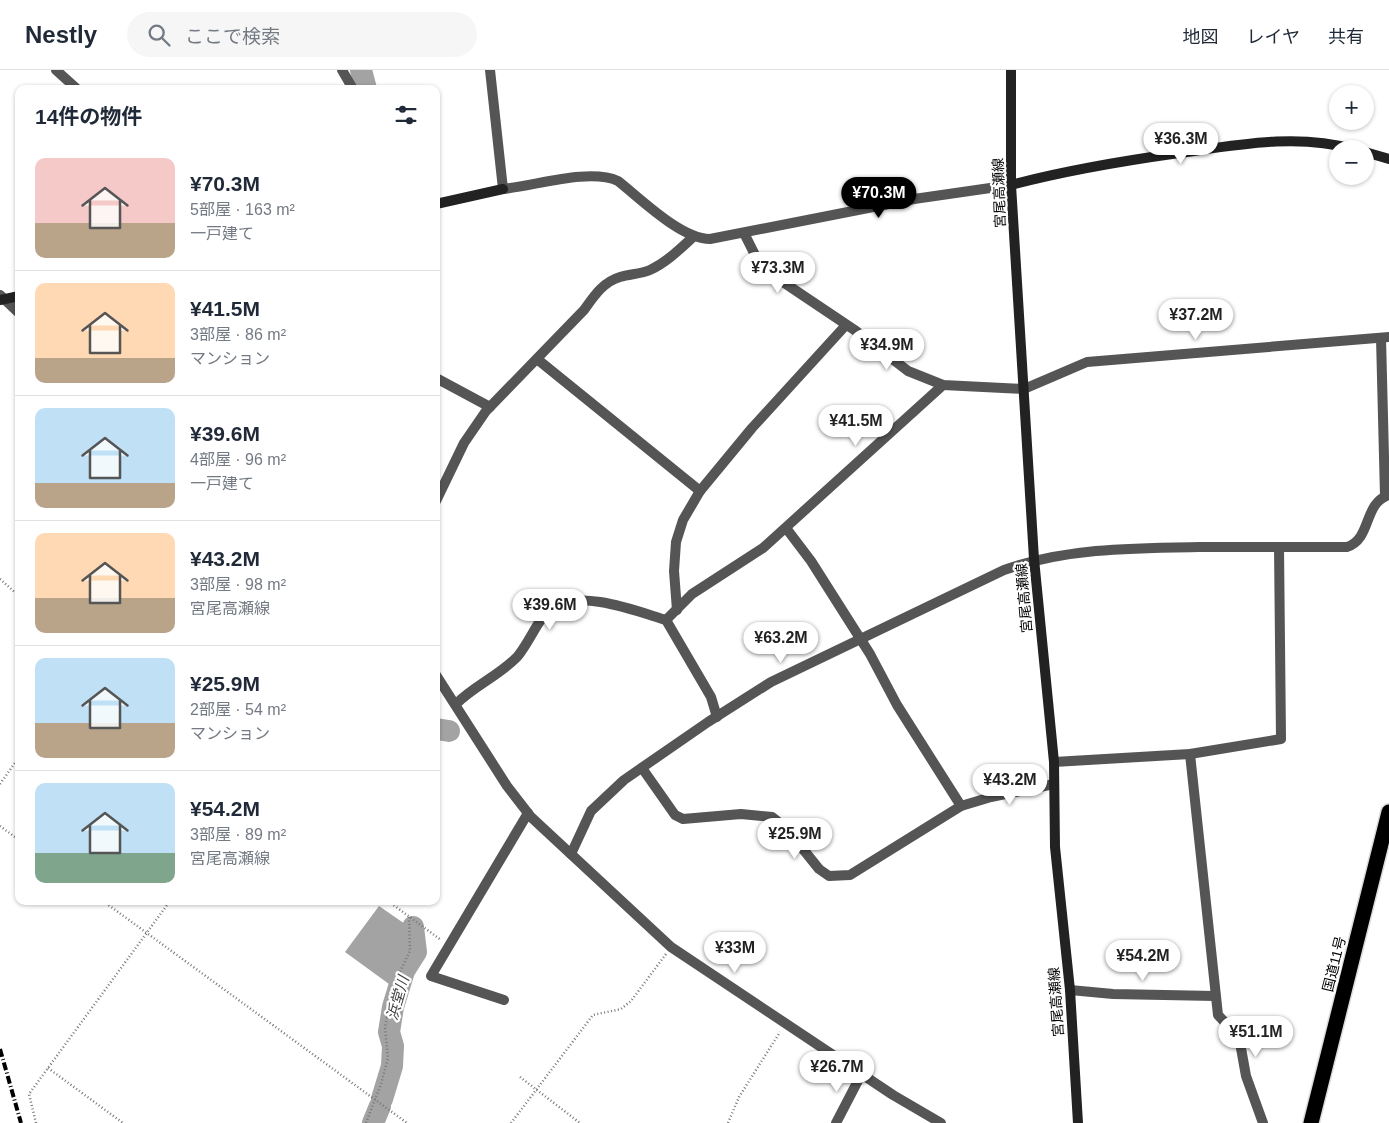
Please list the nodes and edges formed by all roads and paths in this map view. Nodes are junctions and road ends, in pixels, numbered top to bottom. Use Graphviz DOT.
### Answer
graph roads {
  1 [pos="56,70"];
  2 [pos="342,70"];
  3 [pos="490,70"];
  4 [pos="1011,70"];
  5 [pos="73,85"];
  6 [pos="352,85"];
  7 [pos="1329,144"];
  8 [pos="1374,155"];
  9 [pos="1389,159"];
  10 [pos="1011,185"];
  11 [pos="503,189"];
  12 [pos="440,203"];
  13 [pos="744,233"];
  14 [pos="694,237"];
  15 [pos="15,296"];
  16 [pos="2,298"];
  17 [pos="15,309"];
  18 [pos="846,325"];
  19 [pos="1385,338"];
  20 [pos="537,360"];
  21 [pos="440,380"];
  22 [pos="943,385"];
  23 [pos="1024,389"];
  24 [pos="490,407"];
  25 [pos="700,491"];
  26 [pos="440,493"];
  27 [pos="1387,496"];
  28 [pos="786,528"];
  29 [pos="1278,547"];
  30 [pos="1034,559"];
  31 [pos="0,579"];
  32 [pos="15,592"];
  33 [pos="677,610"];
  34 [pos="666,620"];
  35 [pos="860,638"];
  36 [pos="440,681"];
  37 [pos="456,704"];
  38 [pos="717,717"];
  39 [pos="1190,754"];
  40 [pos="1054,762"];
  41 [pos="15,763"];
  42 [pos="642,768"];
  43 [pos="0,784"];
  44 [pos="1054,784"];
  45 [pos="961,806"];
  46 [pos="1389,812"];
  47 [pos="528,813"];
  48 [pos="0,826"];
  49 [pos="15,837"];
  50 [pos="571,854"];
  51 [pos="108,905"];
  52 [pos="167,905"];
  53 [pos="394,905"];
  54 [pos="409,916"];
  55 [pos="146,933"];
  56 [pos="449,946"];
  57 [pos="671,947"];
  58 [pos="1070,990"];
  59 [pos="1215,996"];
  60 [pos="504,1000"];
  61 [pos="785,1022"];
  62 [pos="48,1068"];
  63 [pos="862,1073"];
  64 [pos="520,1077"];
  65 [pos="537,1090"];
  66 [pos="375,1100"];
  67 [pos="36,1123"];
  68 [pos="123,1123"];
  69 [pos="366,1123"];
  70 [pos="407,1123"];
  71 [pos="511,1123"];
  72 [pos="580,1123"];
  73 [pos="728,1123"];
  74 [pos="836,1123"];
  75 [pos="941,1123"];
  76 [pos="1078,1123"];
  77 [pos="1263,1123"];
  78 [pos="1310,1123"];
  1 -- 5 [label="street"];
  2 -- 6 [label="street"];
  3 -- 11 [label="street"];
  4 -- 10 [label="main road, 宮尾高瀬線"];
  7 -- 10 [label="main road"];
  8 -- 9 [label="main road"];
  10 -- 13 [label="street"];
  10 -- 23 [label="main road, 宮尾高瀬線"];
  11 -- 12 [label="main road"];
  11 -- 14 [label="street"];
  13 -- 14 [label="street"];
  13 -- 18 [label="street"];
  14 -- 20 [label="street"];
  15 -- 16 [label="main road"];
  16 -- 17 [label="street"];
  18 -- 22 [label="street"];
  18 -- 25 [label="street"];
  19 -- 23 [label="street"];
  19 -- 27 [label="street"];
  20 -- 24 [label="street"];
  20 -- 25 [label="street"];
  21 -- 24 [label="street"];
  22 -- 23 [label="street"];
  22 -- 28 [label="street"];
  23 -- 30 [label="main road, 宮尾高瀬線"];
  24 -- 26 [label="street"];
  25 -- 33 [label="street"];
  27 -- 29 [label="street"];
  28 -- 33 [label="street"];
  28 -- 35 [label="street"];
  29 -- 30 [label="street"];
  29 -- 39 [label="street"];
  30 -- 35 [label="street"];
  30 -- 40 [label="main road, 宮尾高瀬線"];
  31 -- 32 [label="path"];
  33 -- 34 [label="street"];
  34 -- 37 [label="street"];
  34 -- 38 [label="street"];
  35 -- 38 [label="street"];
  35 -- 45 [label="street"];
  36 -- 37 [label="street"];
  37 -- 47 [label="street"];
  38 -- 42 [label="street"];
  39 -- 40 [label="street"];
  39 -- 59 [label="street"];
  40 -- 44 [label="main road, 宮尾高瀬線"];
  41 -- 43 [label="path"];
  42 -- 45 [label="street"];
  42 -- 50 [label="street"];
  44 -- 45 [label="street"];
  44 -- 58 [label="main road, 宮尾高瀬線"];
  46 -- 78 [label="highway, 国道11号"];
  47 -- 50 [label="street"];
  47 -- 56 [label="street"];
  48 -- 49 [label="path"];
  50 -- 57 [label="street"];
  51 -- 55 [label="path"];
  52 -- 55 [label="path"];
  53 -- 54 [label="path"];
  54 -- 56 [label="path"];
  54 -- 66 [label="path"];
  55 -- 62 [label="path"];
  55 -- 66 [label="path"];
  56 -- 60 [label="street"];
  57 -- 61 [label="street"];
  57 -- 65 [label="path"];
  58 -- 59 [label="street"];
  58 -- 76 [label="main road, 宮尾高瀬線"];
  59 -- 77 [label="street"];
  61 -- 63 [label="street"];
  61 -- 73 [label="path"];
  62 -- 67 [label="path"];
  62 -- 68 [label="path"];
  63 -- 74 [label="street"];
  63 -- 75 [label="street"];
  64 -- 65 [label="path"];
  65 -- 71 [label="path"];
  65 -- 72 [label="path"];
  66 -- 69 [label="path"];
  66 -- 70 [label="path"];
}
